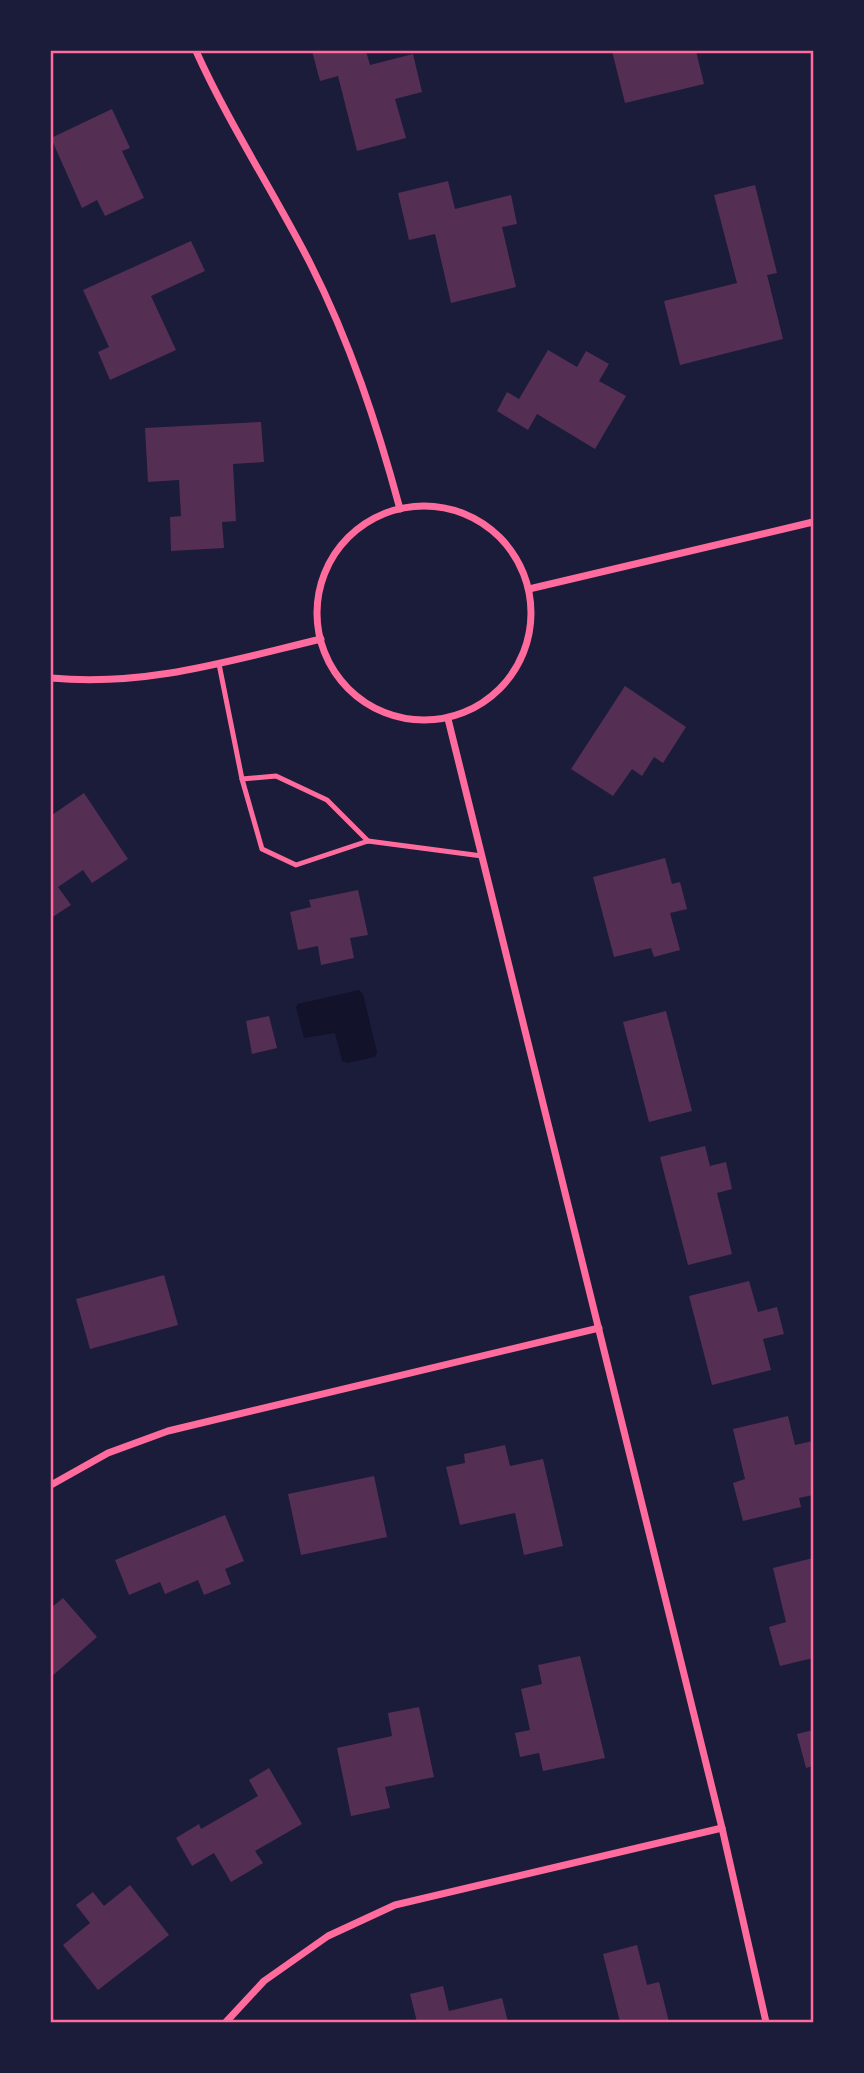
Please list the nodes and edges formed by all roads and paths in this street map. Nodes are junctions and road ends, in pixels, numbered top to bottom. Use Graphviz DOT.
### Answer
graph roads {
  1 [pos="195,51"];
  2 [pos="400,509"];
  3 [pos="813,522"];
  4 [pos="529,589"];
  5 [pos="321,639"];
  6 [pos="219,664"];
  7 [pos="51,678"];
  8 [pos="448,719"];
  9 [pos="242,779"];
  10 [pos="368,841"];
  11 [pos="482,856"];
  12 [pos="599,1328"];
  13 [pos="51,1485"];
  14 [pos="722,1828"];
  15 [pos="226,2022"];
  16 [pos="766,2022"];
  1 -- 2 [label="street"];
  2 -- 4 [label="street"];
  2 -- 5 [label="street"];
  3 -- 4 [label="street"];
  4 -- 8 [label="street"];
  5 -- 6 [label="street"];
  5 -- 8 [label="street"];
  6 -- 7 [label="street"];
  6 -- 9 [label="lane"];
  8 -- 11 [label="street"];
  9 -- 10 [label="lane"];
  9 -- 10 [label="lane"];
  10 -- 11 [label="lane"];
  11 -- 12 [label="street"];
  12 -- 13 [label="street"];
  12 -- 14 [label="street"];
  14 -- 15 [label="street"];
  14 -- 16 [label="street"];
}
